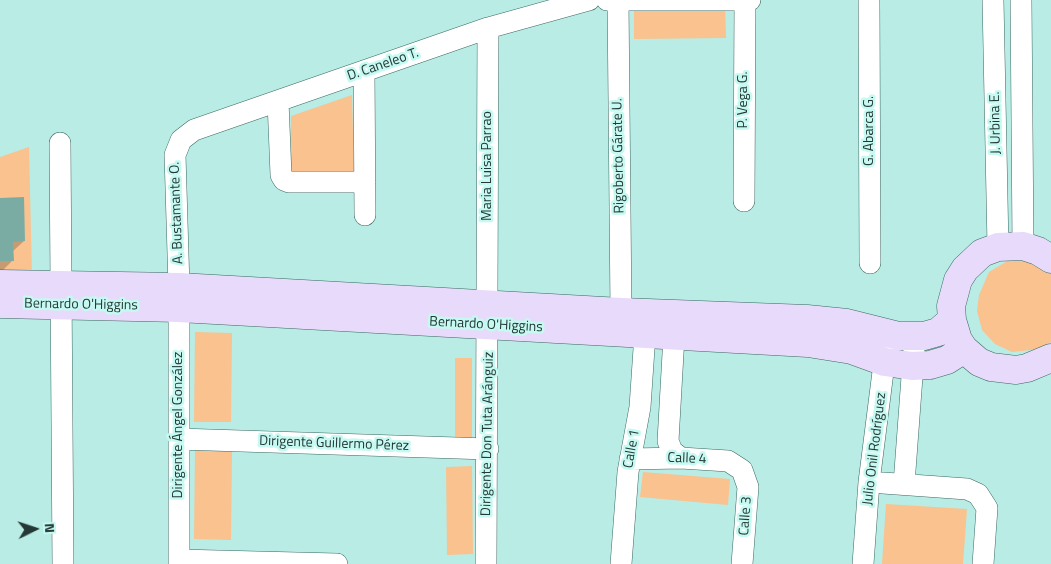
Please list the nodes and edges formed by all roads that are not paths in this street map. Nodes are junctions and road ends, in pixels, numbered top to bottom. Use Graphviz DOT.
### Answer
graph roads {
  1 [pos="589,0"];
  2 [pos="614,0"];
  3 [pos="745,0"];
  4 [pos="750,0"];
  5 [pos="869,0"];
  6 [pos="994,0"];
  7 [pos="1021,0"];
  8 [pos="488,28"];
  9 [pos="364,71"];
  10 [pos="278,101"];
  11 [pos="181,140"];
  12 [pos="60,143"];
  13 [pos="365,182"];
  14 [pos="744,200"];
  15 [pos="365,215"];
  16 [pos="1010,246"];
  17 [pos="1051,259"];
  18 [pos="870,263"];
  19 [pos="0,284"];
  20 [pos="60,294"];
  21 [pos="179,297"];
  22 [pos="0,304"];
  23 [pos="622,312"];
  24 [pos="488,315"];
  25 [pos="952,320"];
  26 [pos="646,334"];
  27 [pos="901,334"];
  28 [pos="674,336"];
  29 [pos="964,349"];
  30 [pos="1051,358"];
  31 [pos="885,362"];
  32 [pos="912,366"];
  33 [pos="179,439"];
  34 [pos="488,449"];
  35 [pos="682,458"];
  36 [pos="630,459"];
  37 [pos="742,470"];
  38 [pos="869,482"];
  39 [pos="904,484"];
  40 [pos="180,562"];
  41 [pos="63,564"];
  42 [pos="337,564"];
  43 [pos="486,564"];
  44 [pos="621,564"];
  45 [pos="742,564"];
  46 [pos="862,564"];
  47 [pos="983,564"];
  1 -- 8 [label="street, D. Caneleo T."];
  2 -- 3 [label="street"];
  2 -- 23 [label="street, Rigoberto Gárate U."];
  3 -- 4 [label="street"];
  3 -- 14 [label="street, P. Vega G."];
  5 -- 18 [label="street, G. Abarca G."];
  6 -- 16 [label="street, J. Urbina E."];
  7 -- 16 [label="street, J. Urbina E."];
  8 -- 9 [label="street, D. Caneleo T."];
  8 -- 24 [label="street, Maria Luisa Parrao"];
  9 -- 10 [label="street, D. Caneleo T."];
  9 -- 13 [label="street"];
  10 -- 11 [label="street, D. Caneleo T."];
  10 -- 13 [label="street"];
  11 -- 21 [label="street, A. Bustamante O."];
  12 -- 20 [label="street"];
  13 -- 15 [label="street"];
  16 -- 17 [label="street"];
  16 -- 25 [label="street"];
  19 -- 20 [label="street, Bernardo O'Higgins"];
  20 -- 21 [label="street, Bernardo O'Higgins"];
  20 -- 22 [label="street, Bernardo O'Higgins"];
  20 -- 41 [label="street"];
  21 -- 24 [label="street, Bernardo O'Higgins"];
  21 -- 33 [label="street, Dirigente Ángel González"];
  23 -- 24 [label="street, Bernardo O'Higgins"];
  23 -- 27 [label="street, Bernardo O'Higgins"];
  24 -- 26 [label="street, Bernardo O'Higgins"];
  24 -- 34 [label="street, Dirigente Don Tuta Aránguiz"];
  25 -- 27 [label="street, Bernardo O'Higgins"];
  25 -- 29 [label="street"];
  26 -- 28 [label="street, Bernardo O'Higgins"];
  26 -- 36 [label="street, Calle 1"];
  27 -- 31 [label="street, Julio Onil Rodríguez"];
  27 -- 32 [label="street"];
  28 -- 31 [label="street, Bernardo O'Higgins"];
  28 -- 35 [label="street"];
  29 -- 30 [label="street"];
  29 -- 32 [label="street, Bernardo O'Higgins"];
  31 -- 32 [label="street, Bernardo O'Higgins"];
  31 -- 38 [label="street, Julio Onil Rodríguez"];
  32 -- 39 [label="street"];
  33 -- 34 [label="street, Dirigente Guillermo Pérez"];
  33 -- 40 [label="street, Dirigente Ángel González"];
  34 -- 43 [label="street, Dirigente Don Tuta Aránguiz"];
  35 -- 36 [label="street, Calle 4"];
  35 -- 37 [label="street, Calle 4"];
  36 -- 44 [label="street, Calle 1"];
  37 -- 45 [label="street, Calle 3"];
  38 -- 39 [label="street"];
  38 -- 46 [label="street, Julio Onil Rodríguez"];
  39 -- 47 [label="street"];
  40 -- 42 [label="street"];
}
